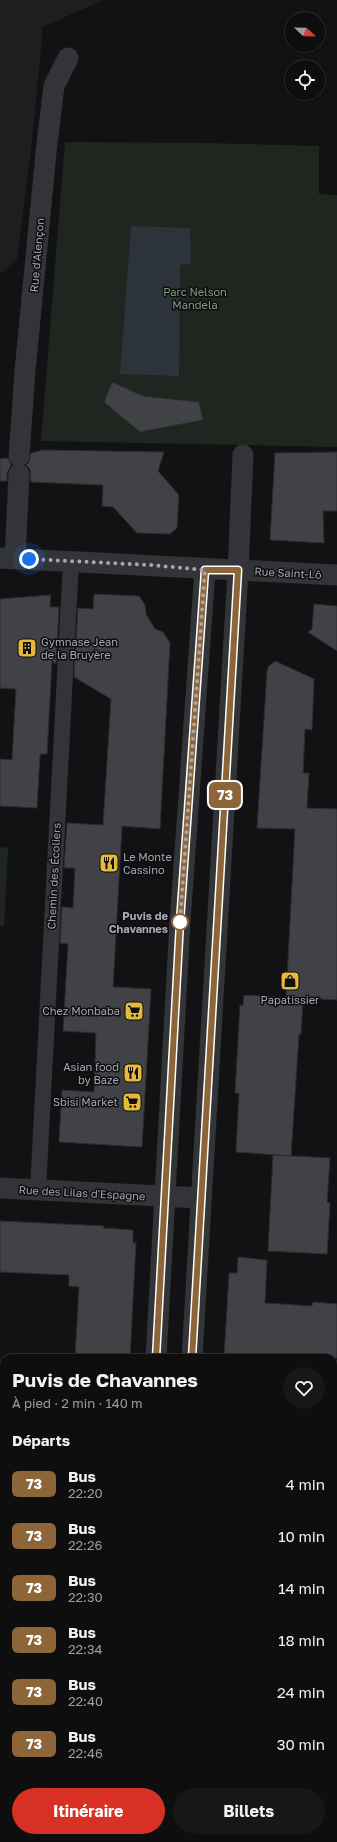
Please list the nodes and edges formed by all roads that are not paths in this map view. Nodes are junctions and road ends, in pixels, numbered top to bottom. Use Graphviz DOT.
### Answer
graph roads {
  1 [pos="68,58"];
  2 [pos="243,455"];
  3 [pos="8,558"];
  4 [pos="71,561"];
  5 [pos="205,570"];
  6 [pos="238,570"];
  7 [pos="337,575"];
  8 [pos="0,1188"];
  9 [pos="38,1190"];
  10 [pos="165,1197"];
  11 [pos="201,1198"];
  12 [pos="156,1354"];
  13 [pos="192,1354"];
  1 -- 3 [label="street, Rue d'Alençon"];
  2 -- 6 [label="street"];
  3 -- 4 [label="street, Rue Saint-Lô"];
  4 -- 5 [label="street, Rue Saint-Lô"];
  4 -- 9 [label="street, Chemin des Écoliers"];
  5 -- 6 [label="street, Rue Saint-Lô"];
  5 -- 10 [label="street"];
  6 -- 7 [label="street, Rue Saint-Lô"];
  6 -- 11 [label="street"];
  8 -- 9 [label="street, Rue des Lilas d'Espagne"];
  9 -- 10 [label="street, Rue des Lilas d'Espagne"];
  10 -- 11 [label="street, Rue des Lilas d'Espagne"];
  10 -- 12 [label="street"];
  11 -- 13 [label="street"];
}
